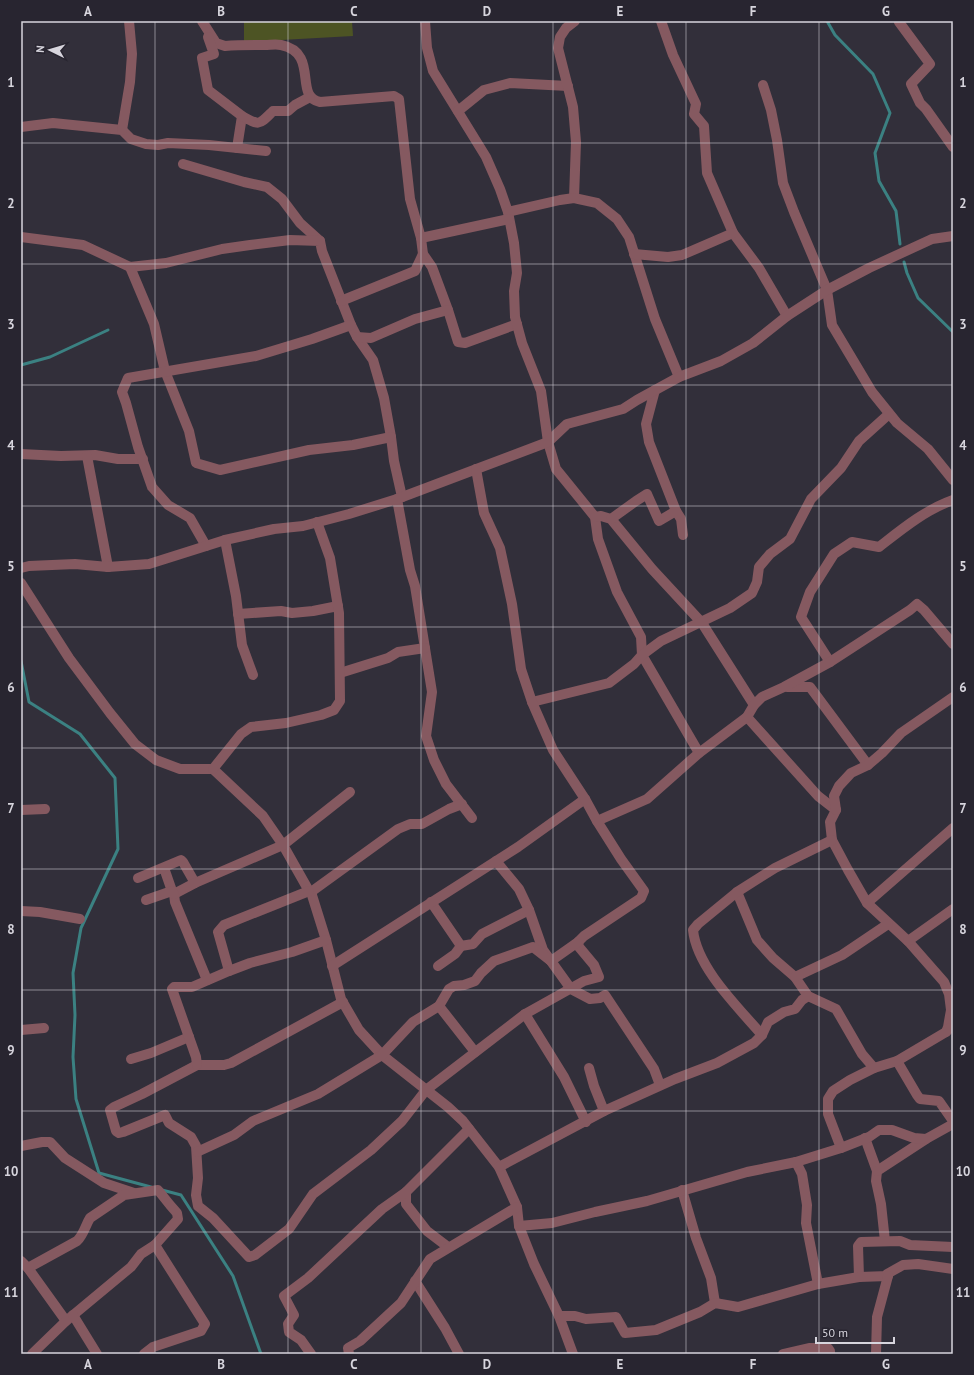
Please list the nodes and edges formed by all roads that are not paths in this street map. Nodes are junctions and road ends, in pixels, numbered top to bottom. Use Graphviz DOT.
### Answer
graph roads {
  1 [pos="129,21"];
  2 [pos="425,21"];
  3 [pos="575,21"];
  4 [pos="660,21"];
  5 [pos="900,21"];
  6 [pos="204,24"];
  7 [pos="763,85"];
  8 [pos="568,86"];
  9 [pos="310,97"];
  10 [pos="458,111"];
  11 [pos="242,116"];
  12 [pos="21,127"];
  13 [pos="122,130"];
  14 [pos="949,133"];
  15 [pos="237,148"];
  16 [pos="953,148"];
  17 [pos="266,151"];
  18 [pos="183,164"];
  19 [pos="574,198"];
  20 [pos="509,215"];
  21 [pos="733,234"];
  22 [pos="953,236"];
  23 [pos="21,237"];
  24 [pos="421,238"];
  25 [pos="320,241"];
  26 [pos="423,254"];
  27 [pos="634,254"];
  28 [pos="130,267"];
  29 [pos="827,290"];
  30 [pos="341,301"];
  31 [pos="448,310"];
  32 [pos="787,316"];
  33 [pos="517,324"];
  34 [pos="351,325"];
  35 [pos="357,337"];
  36 [pos="165,371"];
  37 [pos="679,377"];
  38 [pos="655,390"];
  39 [pos="889,414"];
  40 [pos="391,437"];
  41 [pos="548,442"];
  42 [pos="21,454"];
  43 [pos="87,456"];
  44 [pos="143,459"];
  45 [pos="476,469"];
  46 [pos="953,480"];
  47 [pos="400,498"];
  48 [pos="953,500"];
  49 [pos="676,511"];
  50 [pos="595,517"];
  51 [pos="611,519"];
  52 [pos="317,522"];
  53 [pos="683,535"];
  54 [pos="225,540"];
  55 [pos="206,546"];
  56 [pos="108,566"];
  57 [pos="21,568"];
  58 [pos="21,583"];
  59 [pos="338,606"];
  60 [pos="238,614"];
  61 [pos="702,623"];
  62 [pos="953,644"];
  63 [pos="425,648"];
  64 [pos="642,655"];
  65 [pos="830,662"];
  66 [pos="340,673"];
  67 [pos="253,675"];
  68 [pos="784,687"];
  69 [pos="953,697"];
  70 [pos="532,702"];
  71 [pos="754,705"];
  72 [pos="747,717"];
  73 [pos="699,753"];
  74 [pos="868,765"];
  75 [pos="213,769"];
  76 [pos="350,792"];
  77 [pos="585,799"];
  78 [pos="462,804"];
  79 [pos="45,809"];
  80 [pos="21,810"];
  81 [pos="836,810"];
  82 [pos="472,818"];
  83 [pos="597,821"];
  84 [pos="953,828"];
  85 [pos="832,840"];
  86 [pos="283,845"];
  87 [pos="496,861"];
  88 [pos="164,868"];
  89 [pos="138,878"];
  90 [pos="195,883"];
  91 [pos="310,891"];
  92 [pos="737,892"];
  93 [pos="173,893"];
  94 [pos="146,900"];
  95 [pos="431,902"];
  96 [pos="867,903"];
  97 [pos="953,909"];
  98 [pos="529,910"];
  99 [pos="21,911"];
  100 [pos="80,919"];
  101 [pos="888,924"];
  102 [pos="326,940"];
  103 [pos="908,941"];
  104 [pos="578,942"];
  105 [pos="461,946"];
  106 [pos="551,961"];
  107 [pos="332,966"];
  108 [pos="438,966"];
  109 [pos="229,971"];
  110 [pos="795,977"];
  111 [pos="207,980"];
  112 [pos="571,990"];
  113 [pos="808,996"];
  114 [pos="343,1002"];
  115 [pos="439,1006"];
  116 [pos="525,1014"];
  117 [pos="953,1024"];
  118 [pos="44,1028"];
  119 [pos="21,1030"];
  120 [pos="946,1032"];
  121 [pos="762,1034"];
  122 [pos="188,1037"];
  123 [pos="475,1052"];
  124 [pos="382,1055"];
  125 [pos="131,1059"];
  126 [pos="897,1061"];
  127 [pos="197,1065"];
  128 [pos="589,1068"];
  129 [pos="874,1068"];
  130 [pos="660,1085"];
  131 [pos="426,1090"];
  132 [pos="604,1111"];
  133 [pos="953,1120"];
  134 [pos="586,1122"];
  135 [pos="953,1124"];
  136 [pos="469,1129"];
  137 [pos="865,1138"];
  138 [pos="926,1139"];
  139 [pos="21,1146"];
  140 [pos="841,1148"];
  141 [pos="196,1152"];
  142 [pos="796,1162"];
  143 [pos="499,1167"];
  144 [pos="877,1171"];
  145 [pos="682,1190"];
  146 [pos="406,1192"];
  147 [pos="134,1193"];
  148 [pos="517,1207"];
  149 [pos="519,1226"];
  150 [pos="885,1241"];
  151 [pos="155,1245"];
  152 [pos="448,1247"];
  153 [pos="953,1247"];
  154 [pos="25,1265"];
  155 [pos="953,1269"];
  156 [pos="888,1276"];
  157 [pos="859,1277"];
  158 [pos="415,1281"];
  159 [pos="818,1284"];
  160 [pos="715,1303"];
  161 [pos="559,1316"];
  162 [pos="69,1318"];
  163 [pos="32,1354"];
  164 [pos="97,1354"];
  165 [pos="144,1354"];
  166 [pos="311,1354"];
  167 [pos="349,1354"];
  168 [pos="459,1354"];
  169 [pos="573,1354"];
  170 [pos="783,1354"];
  171 [pos="830,1354"];
  172 [pos="876,1354"];
  1 -- 13 [label="street"];
  2 -- 10 [label="street"];
  3 -- 8 [label="street"];
  4 -- 21 [label="street"];
  5 -- 14 [label="street"];
  6 -- 9 [label="street"];
  6 -- 11 [label="street"];
  7 -- 29 [label="street"];
  8 -- 10 [label="street"];
  8 -- 19 [label="street"];
  9 -- 11 [label="street"];
  9 -- 24 [label="street"];
  10 -- 20 [label="street"];
  11 -- 15 [label="street"];
  12 -- 13 [label="street"];
  13 -- 15 [label="street"];
  14 -- 16 [label="street"];
  15 -- 17 [label="street"];
  18 -- 25 [label="street"];
  19 -- 20 [label="street"];
  19 -- 27 [label="street"];
  20 -- 24 [label="street"];
  20 -- 33 [label="street"];
  21 -- 27 [label="street"];
  21 -- 32 [label="street"];
  22 -- 29 [label="street"];
  23 -- 28 [label="street"];
  24 -- 26 [label="street"];
  25 -- 28 [label="street"];
  25 -- 30 [label="street"];
  26 -- 30 [label="street"];
  26 -- 31 [label="street"];
  27 -- 37 [label="street"];
  28 -- 36 [label="street"];
  29 -- 32 [label="street"];
  29 -- 39 [label="street"];
  30 -- 34 [label="street"];
  31 -- 33 [label="street"];
  31 -- 35 [label="street"];
  32 -- 37 [label="street"];
  33 -- 41 [label="street"];
  34 -- 35 [label="street"];
  34 -- 36 [label="street"];
  35 -- 40 [label="street"];
  36 -- 40 [label="street"];
  36 -- 44 [label="street"];
  37 -- 38 [label="street"];
  38 -- 41 [label="street"];
  38 -- 49 [label="street"];
  39 -- 46 [label="street"];
  39 -- 61 [label="street"];
  40 -- 47 [label="street"];
  41 -- 45 [label="street"];
  41 -- 50 [label="street"];
  42 -- 43 [label="street"];
  43 -- 44 [label="street"];
  43 -- 56 [label="street"];
  44 -- 55 [label="street"];
  45 -- 47 [label="street"];
  45 -- 70 [label="street"];
  47 -- 52 [label="street"];
  47 -- 63 [label="street"];
  48 -- 65 [label="street"];
  49 -- 51 [label="street"];
  49 -- 53 [label="street"];
  50 -- 51 [label="street"];
  50 -- 64 [label="street"];
  51 -- 61 [label="street"];
  52 -- 54 [label="street"];
  52 -- 59 [label="street"];
  54 -- 55 [label="street"];
  54 -- 60 [label="street"];
  55 -- 56 [label="street"];
  56 -- 57 [label="street"];
  58 -- 75 [label="street"];
  59 -- 60 [label="street"];
  59 -- 66 [label="street"];
  60 -- 67 [label="street"];
  61 -- 64 [label="street"];
  61 -- 71 [label="street"];
  62 -- 65 [label="street"];
  63 -- 66 [label="street"];
  63 -- 78 [label="street"];
  64 -- 70 [label="street"];
  64 -- 73 [label="street"];
  65 -- 68 [label="street"];
  66 -- 75 [label="street"];
  68 -- 71 [label="street"];
  68 -- 74 [label="street"];
  69 -- 74 [label="street"];
  70 -- 77 [label="street"];
  71 -- 72 [label="street"];
  72 -- 73 [label="street"];
  72 -- 81 [label="street"];
  73 -- 83 [label="street"];
  74 -- 81 [label="street"];
  75 -- 86 [label="street"];
  76 -- 86 [label="street"];
  77 -- 83 [label="street"];
  77 -- 87 [label="street"];
  78 -- 82 [label="street"];
  78 -- 91 [label="street"];
  79 -- 80 [label="street"];
  81 -- 85 [label="street"];
  83 -- 104 [label="street"];
  84 -- 96 [label="street"];
  85 -- 92 [label="street"];
  85 -- 96 [label="street"];
  86 -- 90 [label="street"];
  86 -- 91 [label="street"];
  87 -- 95 [label="street"];
  87 -- 98 [label="street"];
  88 -- 89 [label="street"];
  88 -- 90 [label="street"];
  88 -- 93 [label="street"];
  90 -- 93 [label="street"];
  91 -- 102 [label="street"];
  91 -- 109 [label="street"];
  92 -- 110 [label="street"];
  92 -- 121 [label="street"];
  93 -- 94 [label="street"];
  93 -- 111 [label="street"];
  95 -- 105 [label="street"];
  95 -- 107 [label="street"];
  96 -- 101 [label="street"];
  97 -- 103 [label="street"];
  98 -- 105 [label="street"];
  98 -- 106 [label="street"];
  99 -- 100 [label="street"];
  101 -- 103 [label="street"];
  101 -- 110 [label="street"];
  102 -- 107 [label="street"];
  102 -- 109 [label="street"];
  103 -- 120 [label="street"];
  104 -- 106 [label="street"];
  104 -- 112 [label="street"];
  105 -- 108 [label="street"];
  106 -- 112 [label="street"];
  106 -- 115 [label="street"];
  107 -- 114 [label="street"];
  109 -- 111 [label="street"];
  110 -- 113 [label="street"];
  111 -- 122 [label="street"];
  112 -- 116 [label="street"];
  112 -- 130 [label="street"];
  113 -- 121 [label="street"];
  113 -- 129 [label="street"];
  114 -- 124 [label="street"];
  114 -- 127 [label="street"];
  115 -- 123 [label="street"];
  115 -- 124 [label="street"];
  116 -- 123 [label="street"];
  116 -- 134 [label="street"];
  117 -- 120 [label="street"];
  118 -- 119 [label="street"];
  120 -- 126 [label="street"];
  121 -- 130 [label="street"];
  122 -- 125 [label="street"];
  122 -- 127 [label="street"];
  123 -- 131 [label="street"];
  124 -- 131 [label="street"];
  124 -- 141 [label="street"];
  126 -- 129 [label="street"];
  126 -- 133 [label="street"];
  127 -- 141 [label="street"];
  128 -- 132 [label="street"];
  129 -- 140 [label="street"];
  130 -- 132 [label="street"];
  131 -- 136 [label="street"];
  131 -- 141 [label="street"];
  132 -- 134 [label="street"];
  134 -- 143 [label="street"];
  135 -- 138 [label="street"];
  136 -- 143 [label="street"];
  136 -- 146 [label="street"];
  137 -- 138 [label="street"];
  137 -- 140 [label="street"];
  137 -- 144 [label="street"];
  138 -- 144 [label="street"];
  139 -- 147 [label="street"];
  140 -- 142 [label="street"];
  142 -- 145 [label="street"];
  142 -- 159 [label="street"];
  143 -- 148 [label="street"];
  144 -- 150 [label="street"];
  145 -- 149 [label="street"];
  145 -- 160 [label="street"];
  146 -- 152 [label="street"];
  146 -- 166 [label="street"];
  147 -- 151 [label="street"];
  147 -- 154 [label="street"];
  148 -- 149 [label="street"];
  148 -- 152 [label="street"];
  149 -- 161 [label="street"];
  150 -- 153 [label="street"];
  150 -- 157 [label="street"];
  151 -- 162 [label="street"];
  151 -- 165 [label="street"];
  152 -- 158 [label="street"];
  154 -- 162 [label="street"];
  155 -- 156 [label="street"];
  156 -- 157 [label="street"];
  156 -- 172 [label="street"];
  157 -- 159 [label="street"];
  158 -- 167 [label="street"];
  158 -- 168 [label="street"];
  159 -- 160 [label="street"];
  160 -- 161 [label="street"];
  161 -- 169 [label="street"];
  162 -- 163 [label="street"];
  162 -- 164 [label="street"];
  170 -- 171 [label="street"];
}
